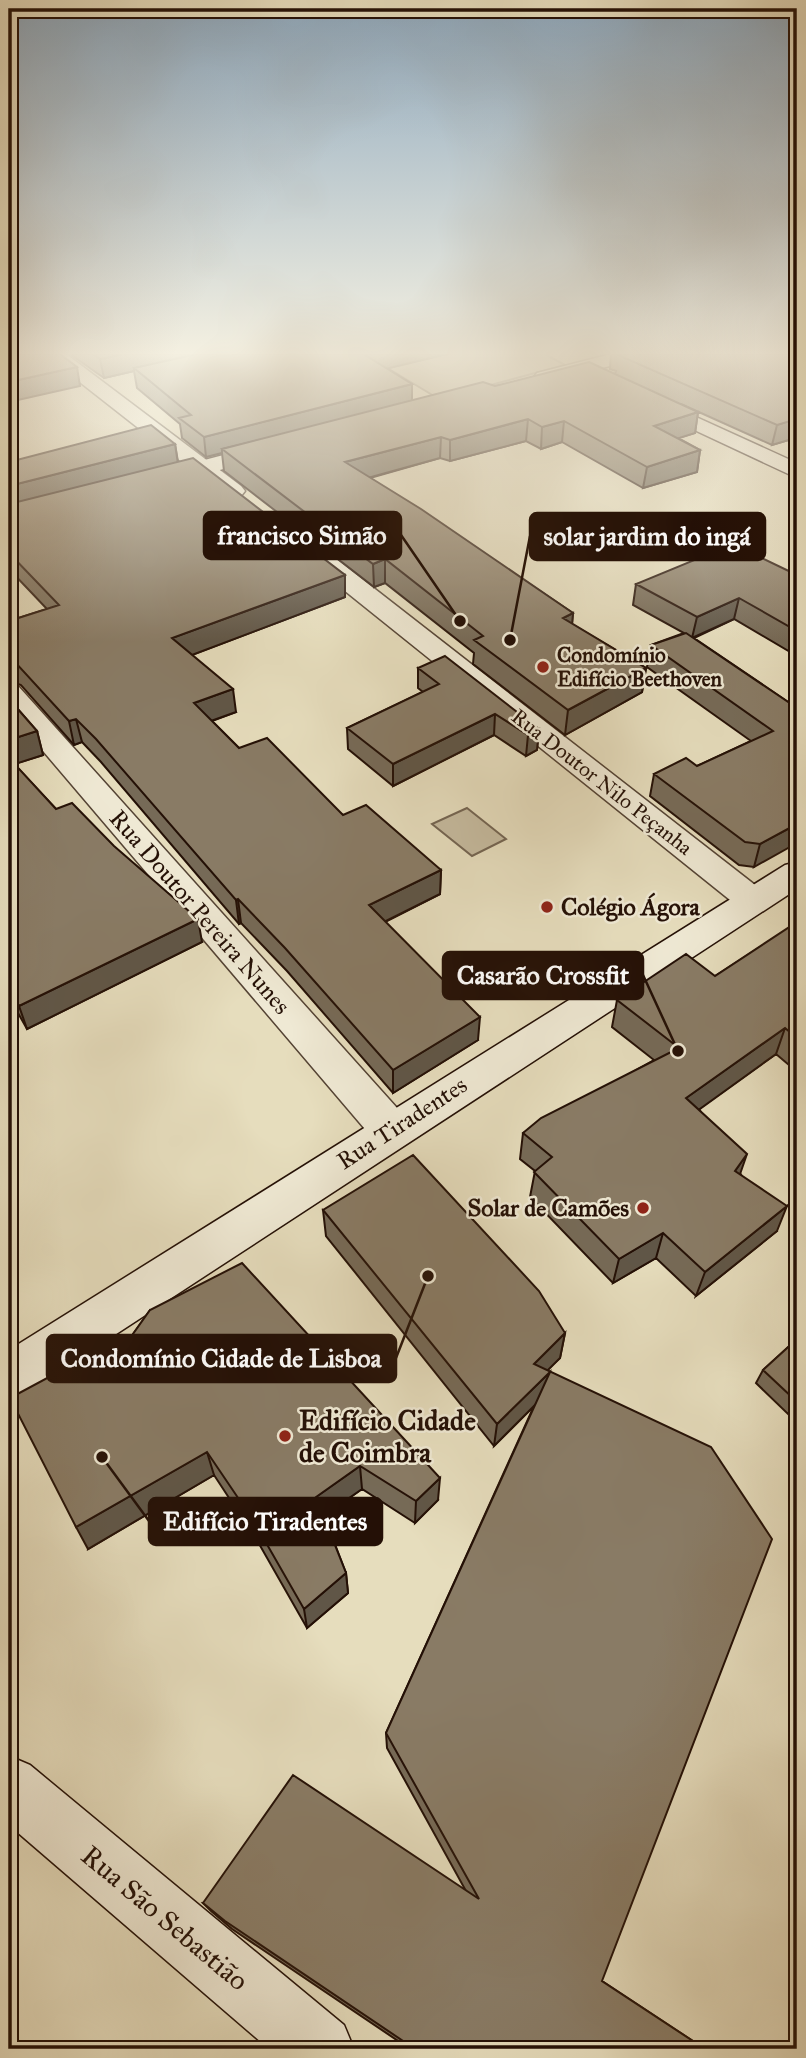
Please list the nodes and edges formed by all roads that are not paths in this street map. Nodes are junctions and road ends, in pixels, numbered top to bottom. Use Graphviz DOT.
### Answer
graph roads {
  1 [pos="181,450"];
  2 [pos="267,450"];
  3 [pos="753,450"];
  4 [pos="203,467"];
  5 [pos="797,471"];
  6 [pos="138,484"];
  7 [pos="9,693"];
  8 [pos="797,873"];
  9 [pos="752,900"];
  10 [pos="391,1130"];
  11 [pos="9,1377"];
  12 [pos="9,1786"];
  13 [pos="320,2049"];
  1 -- 4 [label="street, Rua Doutor Nilo Peçanha"];
  2 -- 4 [label="street"];
  3 -- 5 [label="street"];
  4 -- 6 [label="street"];
  4 -- 9 [label="street, Rua Doutor Nilo Peçanha"];
  7 -- 10 [label="street, Rua Doutor Pereira Nunes"];
  8 -- 9 [label="street, Rua Tiradentes"];
  9 -- 10 [label="street, Rua Tiradentes"];
  10 -- 11 [label="street, Rua Tiradentes"];
  12 -- 13 [label="street, Rua São Sebastião"];
}
